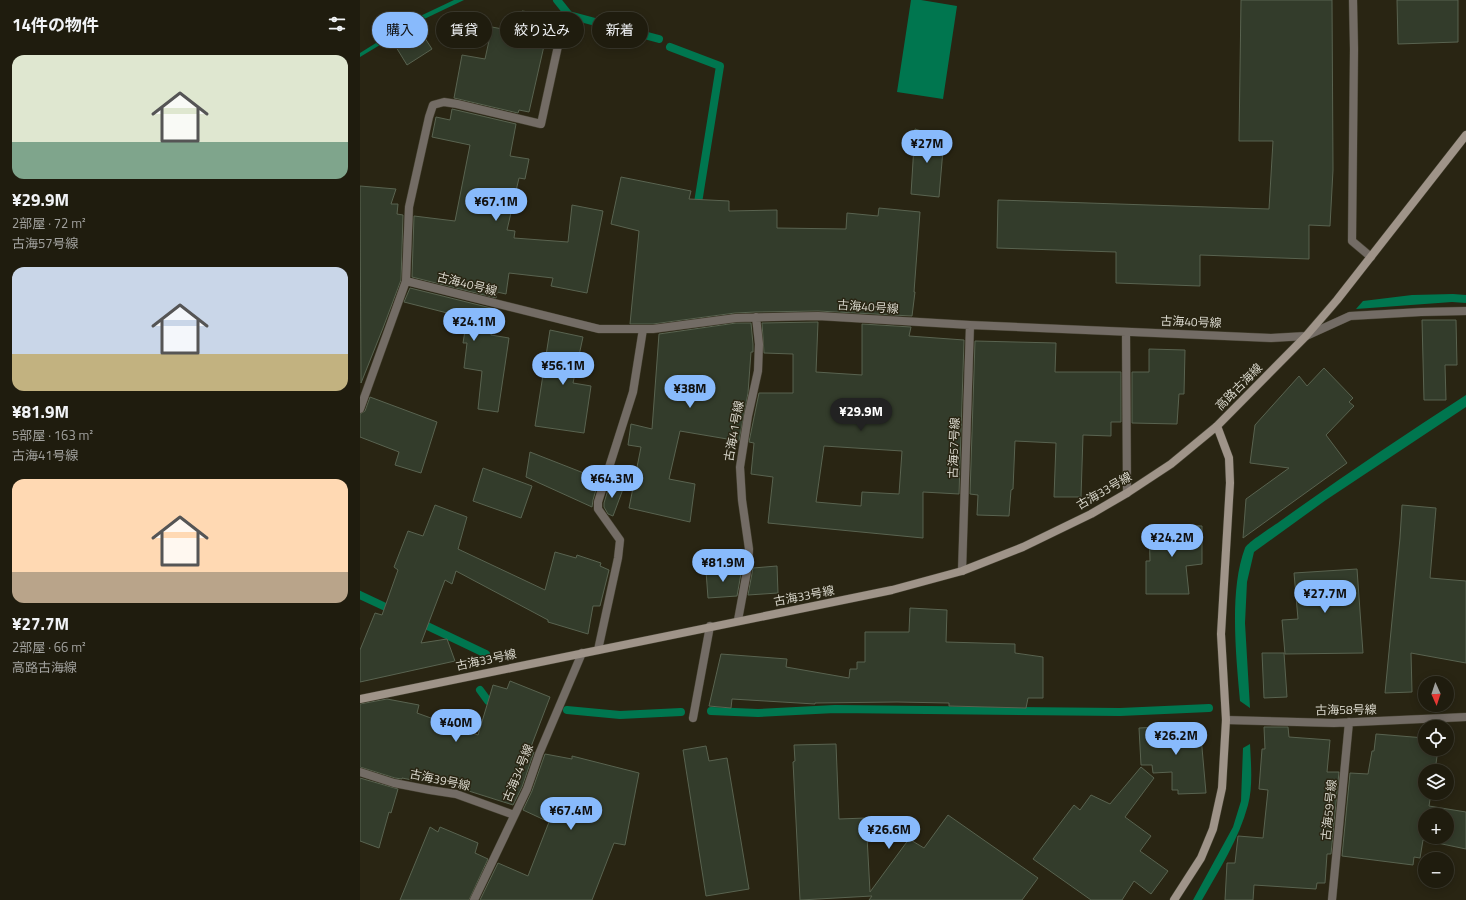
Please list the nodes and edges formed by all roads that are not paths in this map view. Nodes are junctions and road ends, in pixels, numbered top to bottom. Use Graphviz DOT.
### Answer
graph roads {
  1 [pos="1353,0"];
  2 [pos="557,48"];
  3 [pos="1466,135"];
  4 [pos="1371,257"];
  5 [pos="406,281"];
  6 [pos="1466,311"];
  7 [pos="756,317"];
  8 [pos="970,325"];
  9 [pos="643,329"];
  10 [pos="1126,332"];
  11 [pos="1306,336"];
  12 [pos="360,409"];
  13 [pos="1217,426"];
  14 [pos="1127,493"];
  15 [pos="962,571"];
  16 [pos="738,620"];
  17 [pos="710,626"];
  18 [pos="598,650"];
  19 [pos="582,653"];
  20 [pos="360,699"];
  21 [pos="1466,717"];
  22 [pos="693,718"];
  23 [pos="1226,720"];
  24 [pos="1349,722"];
  25 [pos="360,772"];
  26 [pos="514,815"];
  27 [pos="474,900"];
  28 [pos="1174,900"];
  29 [pos="1332,900"];
  1 -- 4 [label="street"];
  2 -- 5 [label="street"];
  3 -- 4 [label="street, 高路古海線"];
  4 -- 11 [label="street, 高路古海線"];
  5 -- 9 [label="street, 古海40号線"];
  5 -- 12 [label="street"];
  6 -- 11 [label="street, 古海40号線"];
  7 -- 8 [label="street, 古海40号線"];
  7 -- 9 [label="street, 古海40号線"];
  7 -- 16 [label="street, 古海41号線"];
  8 -- 10 [label="street, 古海40号線"];
  8 -- 15 [label="street, 古海57号線"];
  9 -- 18 [label="street"];
  10 -- 11 [label="street, 古海40号線"];
  10 -- 14 [label="street"];
  11 -- 13 [label="street, 高路古海線"];
  13 -- 14 [label="street, 古海33号線"];
  13 -- 23 [label="street, 高路古海線"];
  14 -- 15 [label="street, 古海33号線"];
  15 -- 16 [label="street, 古海33号線"];
  16 -- 17 [label="street, 古海33号線"];
  17 -- 18 [label="street, 古海33号線"];
  17 -- 22 [label="street"];
  18 -- 19 [label="street, 古海33号線"];
  19 -- 20 [label="street, 古海33号線"];
  19 -- 26 [label="street, 古海34号線"];
  21 -- 24 [label="street, 古海58号線"];
  23 -- 24 [label="street, 古海58号線"];
  23 -- 28 [label="street, 高路古海線"];
  24 -- 29 [label="street, 古海59号線"];
  25 -- 26 [label="street, 古海39号線"];
  26 -- 27 [label="street, 古海34号線"];
}
